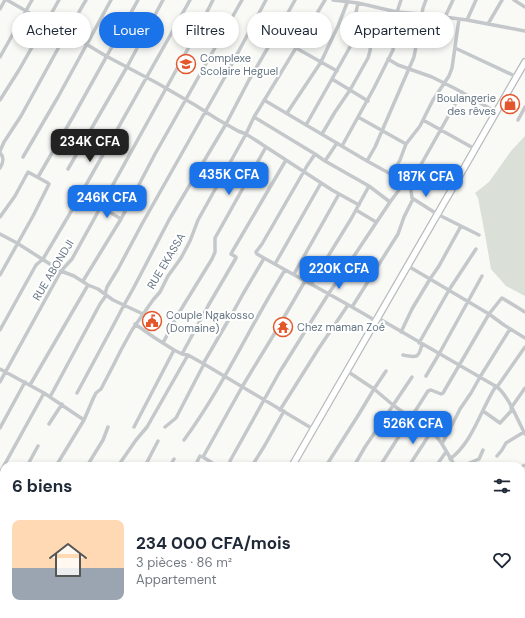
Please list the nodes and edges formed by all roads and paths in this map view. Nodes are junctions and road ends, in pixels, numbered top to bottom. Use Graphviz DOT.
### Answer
graph roads {
  1 [pos="6,0"];
  2 [pos="32,0"];
  3 [pos="59,0"];
  4 [pos="86,0"];
  5 [pos="111,0"];
  6 [pos="138,0"];
  7 [pos="163,0"];
  8 [pos="190,0"];
  9 [pos="213,0"];
  10 [pos="242,0"];
  11 [pos="266,0"];
  12 [pos="295,0"];
  13 [pos="325,0"];
  14 [pos="333,0"];
  15 [pos="342,0"];
  16 [pos="369,0"];
  17 [pos="401,0"];
  18 [pos="426,0"];
  19 [pos="453,0"];
  20 [pos="476,0"];
  21 [pos="502,0"];
  22 [pos="514,0"];
  23 [pos="347,2"];
  24 [pos="358,3"];
  25 [pos="365,5"];
  26 [pos="525,7"];
  27 [pos="0,9"];
  28 [pos="26,11"];
  29 [pos="52,12"];
  30 [pos="79,12"];
  31 [pos="288,12"];
  32 [pos="318,12"];
  33 [pos="356,12"];
  34 [pos="397,12"];
  35 [pos="422,12"];
  36 [pos="447,12"];
  37 [pos="454,18"];
  38 [pos="459,18"];
  39 [pos="467,20"];
  40 [pos="488,24"];
  41 [pos="525,31"];
  42 [pos="91,35"];
  43 [pos="91,47"];
  44 [pos="31,48"];
  45 [pos="58,48"];
  46 [pos="84,48"];
  47 [pos="268,48"];
  48 [pos="296,48"];
  49 [pos="349,48"];
  50 [pos="371,48"];
  51 [pos="393,48"];
  52 [pos="416,48"];
  53 [pos="455,48"];
  54 [pos="106,56"];
  55 [pos="0,57"];
  56 [pos="388,59"];
  57 [pos="321,62"];
  58 [pos="525,62"];
  59 [pos="127,67"];
  60 [pos="409,69"];
  61 [pos="337,71"];
  62 [pos="517,77"];
  63 [pos="146,78"];
  64 [pos="332,79"];
  65 [pos="445,84"];
  66 [pos="166,89"];
  67 [pos="350,90"];
  68 [pos="462,92"];
  69 [pos="0,100"];
  70 [pos="186,100"];
  71 [pos="264,100"];
  72 [pos="368,101"];
  73 [pos="525,107"];
  74 [pos="206,112"];
  75 [pos="496,112"];
  76 [pos="287,113"];
  77 [pos="254,117"];
  78 [pos="358,118"];
  79 [pos="423,120"];
  80 [pos="518,120"];
  81 [pos="226,124"];
  82 [pos="306,125"];
  83 [pos="441,130"];
  84 [pos="382,131"];
  85 [pos="246,134"];
  86 [pos="322,134"];
  87 [pos="337,143"];
  88 [pos="406,144"];
  89 [pos="342,146"];
  90 [pos="266,147"];
  91 [pos="475,149"];
  92 [pos="0,152"];
  93 [pos="315,154"];
  94 [pos="24,157"];
  95 [pos="286,160"];
  96 [pos="325,161"];
  97 [pos="367,161"];
  98 [pos="0,168"];
  99 [pos="68,169"];
  100 [pos="304,172"];
  101 [pos="392,174"];
  102 [pos="38,177"];
  103 [pos="405,182"];
  104 [pos="322,183"];
  105 [pos="410,184"];
  106 [pos="369,186"];
  107 [pos="339,194"];
  108 [pos="413,199"];
  109 [pos="390,202"];
  110 [pos="359,205"];
  111 [pos="100,206"];
  112 [pos="356,210"];
  113 [pos="438,214"];
  114 [pos="0,217"];
  115 [pos="121,219"];
  116 [pos="376,222"];
  117 [pos="461,226"];
  118 [pos="0,234"];
  119 [pos="479,235"];
  120 [pos="17,243"];
  121 [pos="476,249"];
  122 [pos="264,258"];
  123 [pos="43,259"];
  124 [pos="275,264"];
  125 [pos="408,266"];
  126 [pos="285,270"];
  127 [pos="61,272"];
  128 [pos="294,274"];
  129 [pos="0,275"];
  130 [pos="482,276"];
  131 [pos="430,279"];
  132 [pos="83,281"];
  133 [pos="305,281"];
  134 [pos="311,284"];
  135 [pos="88,285"];
  136 [pos="448,290"];
  137 [pos="329,293"];
  138 [pos="105,294"];
  139 [pos="468,301"];
  140 [pos="124,305"];
  141 [pos="350,306"];
  142 [pos="525,312"];
  143 [pos="143,314"];
  144 [pos="489,314"];
  145 [pos="377,319"];
  146 [pos="135,324"];
  147 [pos="510,328"];
  148 [pos="0,330"];
  149 [pos="400,332"];
  150 [pos="525,338"];
  151 [pos="163,343"];
  152 [pos="421,343"];
  153 [pos="525,347"];
  154 [pos="174,350"];
  155 [pos="182,354"];
  156 [pos="439,354"];
  157 [pos="188,355"];
  158 [pos="403,355"];
  159 [pos="204,364"];
  160 [pos="459,365"];
  161 [pos="0,369"];
  162 [pos="347,370"];
  163 [pos="386,371"];
  164 [pos="5,372"];
  165 [pos="225,376"];
  166 [pos="412,376"];
  167 [pos="426,376"];
  168 [pos="480,377"];
  169 [pos="0,382"];
  170 [pos="25,382"];
  171 [pos="30,385"];
  172 [pos="496,386"];
  173 [pos="242,387"];
  174 [pos="525,388"];
  175 [pos="374,389"];
  176 [pos="77,392"];
  177 [pos="44,393"];
  178 [pos="50,397"];
  179 [pos="264,401"];
  180 [pos="62,404"];
  181 [pos="393,405"];
  182 [pos="512,409"];
  183 [pos="282,411"];
  184 [pos="483,411"];
  185 [pos="410,418"];
  186 [pos="84,420"];
  187 [pos="49,424"];
  188 [pos="108,427"];
  189 [pos="134,427"];
  190 [pos="165,427"];
  191 [pos="0,428"];
  192 [pos="313,429"];
  193 [pos="524,431"];
  194 [pos="431,432"];
  195 [pos="184,440"];
  196 [pos="158,442"];
  197 [pos="442,444"];
  198 [pos="38,446"];
  199 [pos="483,450"];
  200 [pos="446,452"];
  201 [pos="200,456"];
  202 [pos="497,456"];
  203 [pos="174,459"];
  204 [pos="450,459"];
  205 [pos="209,461"];
  206 [pos="6,462"];
  207 [pos="29,462"];
  208 [pos="59,462"];
  209 [pos="89,462"];
  210 [pos="121,462"];
  211 [pos="147,462"];
  212 [pos="172,462"];
  213 [pos="197,462"];
  214 [pos="230,462"];
  215 [pos="254,462"];
  216 [pos="294,462"];
  217 [pos="329,462"];
  218 [pos="356,462"];
  219 [pos="382,462"];
  220 [pos="412,462"];
  221 [pos="439,462"];
  222 [pos="452,462"];
  223 [pos="472,462"];
  1 -- 27 [label="street"];
  1 -- 28 [label="street"];
  2 -- 28 [label="street"];
  3 -- 29 [label="street"];
  4 -- 30 [label="street"];
  5 -- 42 [label="street"];
  6 -- 54 [label="street"];
  7 -- 59 [label="street"];
  8 -- 63 [label="street"];
  9 -- 66 [label="street, RUE ABONDJI"];
  10 -- 70 [label="street"];
  11 -- 74 [label="street"];
  12 -- 31 [label="street"];
  13 -- 32 [label="street, RUE EKASSA"];
  14 -- 15 [label="street"];
  15 -- 23 [label="street"];
  16 -- 25 [label="street"];
  17 -- 34 [label="street"];
  18 -- 35 [label="street"];
  19 -- 36 [label="street"];
  20 -- 39 [label="street"];
  21 -- 40 [label="street"];
  22 -- 26 [label="street"];
  23 -- 24 [label="street"];
  23 -- 57 [label="street"];
  24 -- 25 [label="street"];
  24 -- 33 [label="street"];
  25 -- 34 [label="street"];
  28 -- 55 [label="street"];
  37 -- 38 [label="street"];
  38 -- 39 [label="street"];
  38 -- 53 [label="street"];
  39 -- 40 [label="street"];
  40 -- 41 [label="street"];
  43 -- 54 [label="street"];
  44 -- 69 [label="street"];
  45 -- 92 [label="street"];
  46 -- 94 [label="street"];
  47 -- 81 [label="street"];
  48 -- 57 [label="street"];
  48 -- 71 [label="street, RUE EKASSA"];
  49 -- 61 [label="street"];
  50 -- 67 [label="street"];
  51 -- 56 [label="street"];
  52 -- 60 [label="street"];
  53 -- 62 [label="street"];
  53 -- 65 [label="street"];
  54 -- 59 [label="street"];
  54 -- 102 [label="street"];
  56 -- 60 [label="street"];
  56 -- 72 [label="street"];
  57 -- 61 [label="street"];
  57 -- 76 [label="street"];
  58 -- 62 [label="highway"];
  59 -- 63 [label="street"];
  59 -- 99 [label="street"];
  60 -- 65 [label="street"];
  60 -- 84 [label="street"];
  61 -- 64 [label="street"];
  62 -- 75 [label="highway"];
  63 -- 66 [label="street"];
  63 -- 123 [label="street"];
  64 -- 67 [label="street"];
  64 -- 82 [label="street"];
  65 -- 68 [label="street"];
  65 -- 79 [label="street"];
  66 -- 70 [label="street"];
  66 -- 111 [label="street, RUE ABONDJI"];
  67 -- 72 [label="street"];
  67 -- 86 [label="street"];
  68 -- 75 [label="street"];
  68 -- 83 [label="street"];
  70 -- 74 [label="street"];
  70 -- 115 [label="street"];
  71 -- 76 [label="street"];
  71 -- 77 [label="street, RUE EKASSA"];
  72 -- 78 [label="street"];
  73 -- 80 [label="street"];
  74 -- 81 [label="street"];
  74 -- 138 [label="street"];
  75 -- 91 [label="highway"];
  76 -- 82 [label="street"];
  77 -- 85 [label="street, RUE EKASSA"];
  77 -- 93 [label="street"];
  78 -- 84 [label="street"];
  78 -- 89 [label="street"];
  79 -- 83 [label="street"];
  79 -- 88 [label="street"];
  81 -- 85 [label="street"];
  81 -- 140 [label="street"];
  82 -- 86 [label="street"];
  83 -- 91 [label="street"];
  83 -- 105 [label="street"];
  84 -- 88 [label="street"];
  84 -- 97 [label="street"];
  85 -- 90 [label="street"];
  85 -- 143 [label="street, RUE EKASSA"];
  86 -- 87 [label="street"];
  87 -- 89 [label="street"];
  87 -- 96 [label="street"];
  88 -- 101 [label="street"];
  89 -- 97 [label="street"];
  90 -- 95 [label="street"];
  90 -- 151 [label="street"];
  91 -- 113 [label="highway"];
  92 -- 98 [label="street"];
  93 -- 96 [label="street"];
  93 -- 100 [label="street"];
  95 -- 100 [label="street"];
  95 -- 155 [label="street"];
  96 -- 106 [label="street"];
  97 -- 101 [label="street"];
  100 -- 104 [label="street"];
  100 -- 122 [label="street"];
  101 -- 103 [label="street"];
  102 -- 114 [label="street"];
  102 -- 120 [label="street"];
  103 -- 105 [label="street"];
  103 -- 109 [label="street"];
  104 -- 107 [label="street"];
  104 -- 124 [label="street"];
  105 -- 108 [label="street"];
  106 -- 109 [label="street"];
  106 -- 110 [label="street"];
  107 -- 110 [label="street"];
  107 -- 128 [label="street"];
  108 -- 113 [label="street"];
  108 -- 141 [label="street"];
  109 -- 116 [label="street"];
  110 -- 112 [label="street"];
  111 -- 115 [label="street"];
  111 -- 127 [label="street, RUE ABONDJI"];
  112 -- 116 [label="street"];
  112 -- 134 [label="street"];
  113 -- 117 [label="street"];
  113 -- 125 [label="highway"];
  115 -- 132 [label="street"];
  116 -- 137 [label="street"];
  117 -- 119 [label="street"];
  117 -- 131 [label="street"];
  118 -- 120 [label="street"];
  120 -- 123 [label="street"];
  120 -- 129 [label="street"];
  121 -- 136 [label="street"];
  122 -- 124 [label="street"];
  122 -- 159 [label="street"];
  123 -- 127 [label="street"];
  123 -- 148 [label="street"];
  124 -- 126 [label="street"];
  125 -- 131 [label="street"];
  125 -- 145 [label="highway"];
  126 -- 128 [label="street"];
  126 -- 165 [label="street"];
  127 -- 132 [label="street"];
  127 -- 164 [label="street, RUE ABONDJI"];
  128 -- 133 [label="street"];
  130 -- 139 [label="street"];
  131 -- 136 [label="street"];
  131 -- 149 [label="street"];
  132 -- 135 [label="street"];
  133 -- 134 [label="street"];
  133 -- 173 [label="street"];
  134 -- 137 [label="street"];
  135 -- 138 [label="street"];
  135 -- 171 [label="street"];
  136 -- 139 [label="street"];
  136 -- 152 [label="street"];
  137 -- 141 [label="street"];
  137 -- 179 [label="street"];
  138 -- 140 [label="street"];
  138 -- 178 [label="street"];
  139 -- 144 [label="street"];
  139 -- 156 [label="street"];
  140 -- 143 [label="street"];
  140 -- 176 [label="street"];
  141 -- 145 [label="street"];
  141 -- 183 [label="street"];
  142 -- 144 [label="street"];
  143 -- 146 [label="street, RUE EKASSA"];
  144 -- 147 [label="street"];
  144 -- 160 [label="street"];
  145 -- 149 [label="street"];
  145 -- 162 [label="highway"];
  146 -- 151 [label="street"];
  146 -- 186 [label="street, RUE EKASSA"];
  147 -- 150 [label="street"];
  147 -- 168 [label="street"];
  149 -- 152 [label="street"];
  151 -- 154 [label="street"];
  152 -- 156 [label="street"];
  152 -- 158 [label="street"];
  153 -- 172 [label="street"];
  154 -- 155 [label="street"];
  154 -- 189 [label="street"];
  155 -- 157 [label="street"];
  156 -- 160 [label="street"];
  156 -- 167 [label="street"];
  157 -- 159 [label="street"];
  157 -- 210 [label="street"];
  159 -- 165 [label="street"];
  159 -- 190 [label="street"];
  160 -- 168 [label="street"];
  160 -- 185 [label="street"];
  161 -- 164 [label="street"];
  162 -- 175 [label="street"];
  162 -- 192 [label="highway"];
  163 -- 175 [label="street"];
  164 -- 169 [label="street, RUE ABONDJI"];
  164 -- 170 [label="street"];
  165 -- 173 [label="street"];
  165 -- 195 [label="street"];
  166 -- 181 [label="street"];
  168 -- 172 [label="street"];
  168 -- 197 [label="street"];
  170 -- 171 [label="street"];
  170 -- 191 [label="street"];
  171 -- 177 [label="street"];
  172 -- 182 [label="street"];
  172 -- 184 [label="street"];
  173 -- 179 [label="street"];
  173 -- 205 [label="street"];
  174 -- 182 [label="street"];
  175 -- 181 [label="street"];
  175 -- 217 [label="street"];
  177 -- 178 [label="street"];
  177 -- 206 [label="street"];
  178 -- 180 [label="street"];
  179 -- 183 [label="street"];
  179 -- 214 [label="street"];
  180 -- 186 [label="street"];
  180 -- 187 [label="street"];
  181 -- 185 [label="street"];
  181 -- 218 [label="street"];
  182 -- 184 [label="street"];
  182 -- 193 [label="street"];
  183 -- 192 [label="street"];
  183 -- 215 [label="street"];
  184 -- 204 [label="street"];
  185 -- 194 [label="street"];
  185 -- 219 [label="street"];
  186 -- 208 [label="street, RUE EKASSA"];
  188 -- 209 [label="street"];
  192 -- 216 [label="highway"];
  193 -- 202 [label="street"];
  194 -- 197 [label="street"];
  194 -- 220 [label="street"];
  196 -- 211 [label="street"];
  197 -- 200 [label="street"];
  198 -- 207 [label="street"];
  199 -- 223 [label="street"];
  200 -- 204 [label="street"];
  200 -- 221 [label="street"];
  201 -- 213 [label="street"];
  203 -- 212 [label="street"];
  204 -- 222 [label="street"];
}
